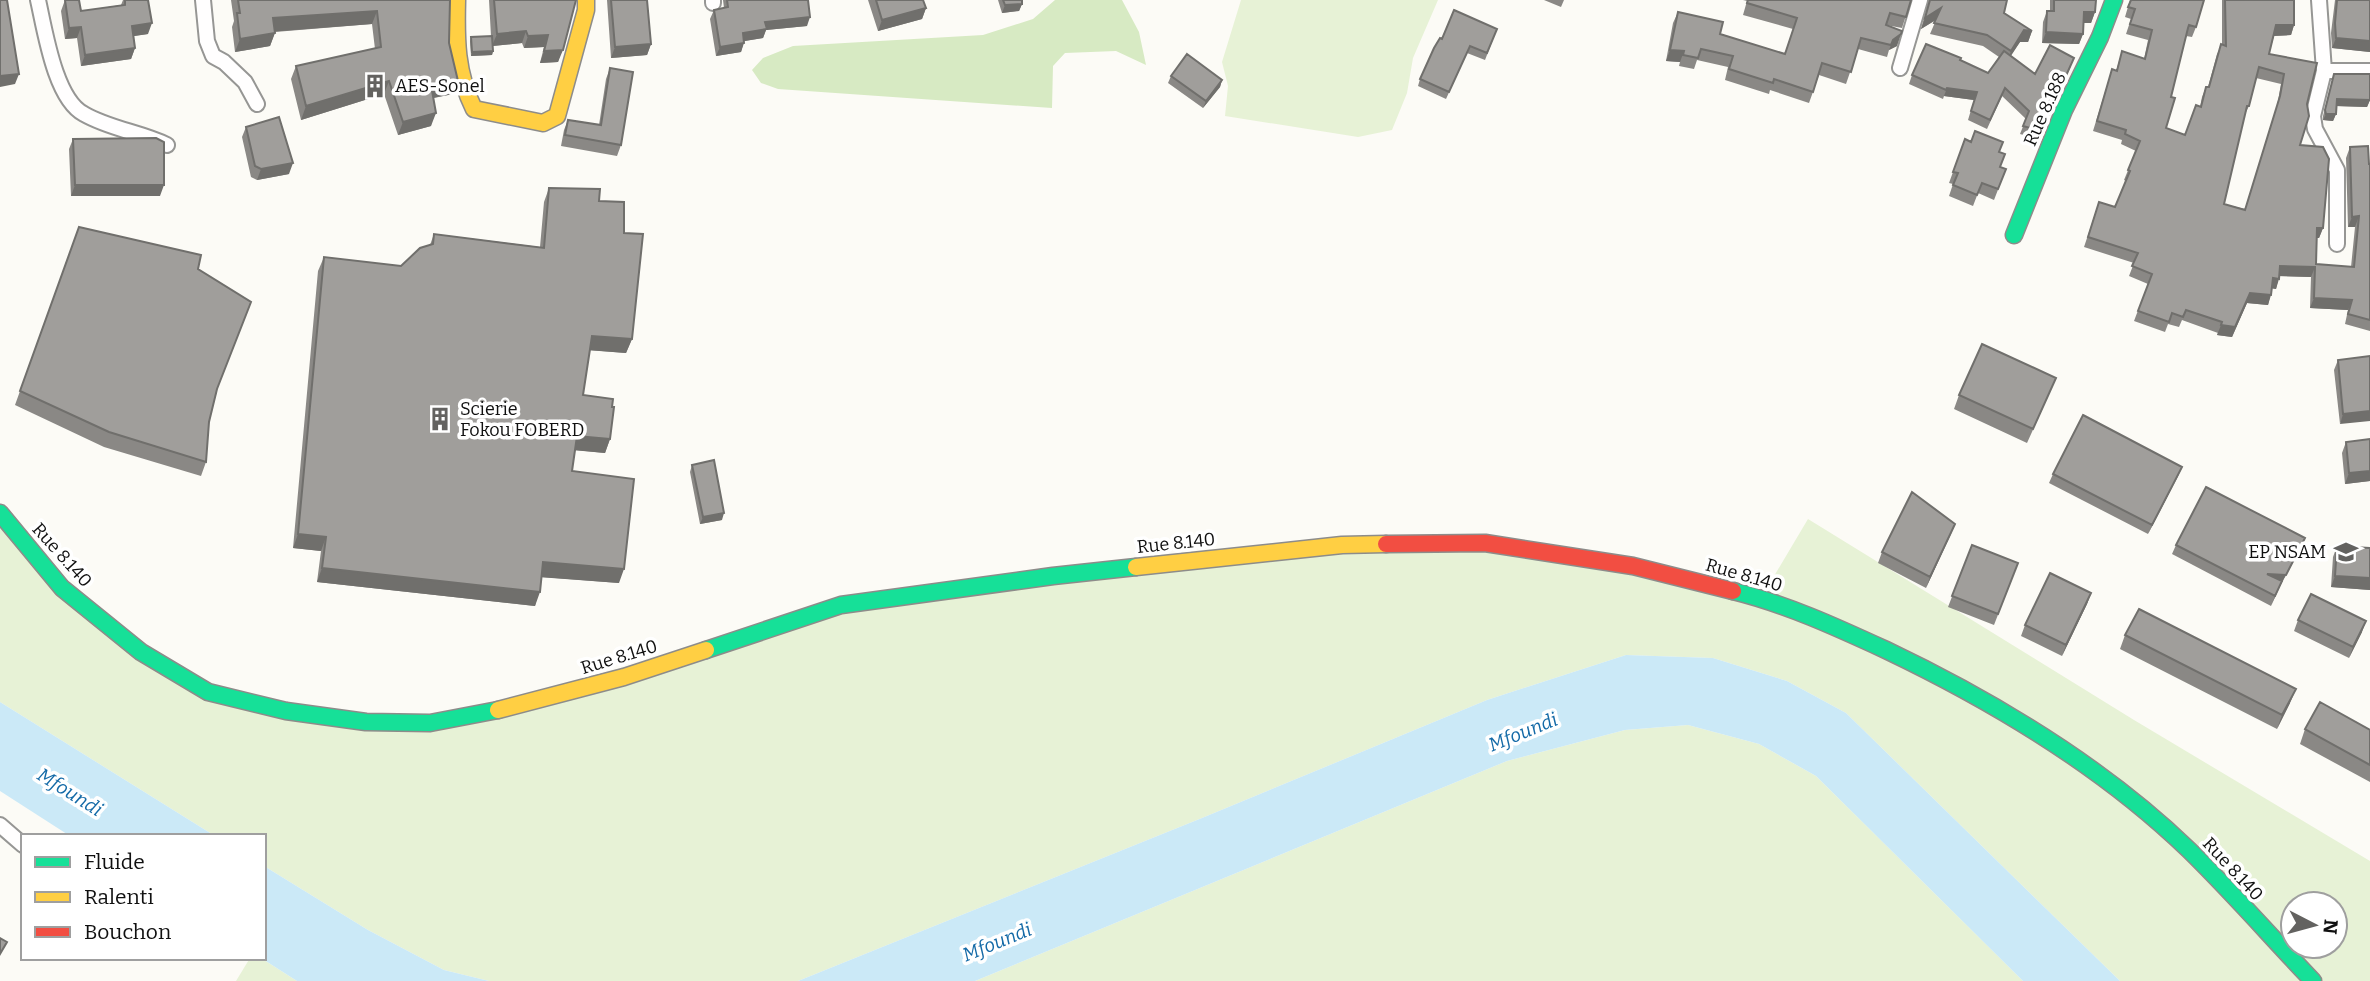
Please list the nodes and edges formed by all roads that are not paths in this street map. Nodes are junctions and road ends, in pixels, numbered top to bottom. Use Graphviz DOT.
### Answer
graph roads {
  1 [pos="38,0"];
  2 [pos="203,0"];
  3 [pos="457,0"];
  4 [pos="586,0"];
  5 [pos="1920,0"];
  6 [pos="2115,0"];
  7 [pos="2319,0"];
  8 [pos="1900,68"];
  9 [pos="2325,71"];
  10 [pos="2370,71"];
  11 [pos="257,104"];
  12 [pos="167,145"];
  13 [pos="2014,236"];
  14 [pos="2337,244"];
  15 [pos="0,513"];
  16 [pos="0,825"];
  17 [pos="21,843"];
  18 [pos="2313,981"];
  1 -- 12 [label="street"];
  2 -- 11 [label="street"];
  3 -- 4 [label="main road"];
  5 -- 8 [label="street"];
  6 -- 13 [label="main road, Rue 8.188"];
  7 -- 9 [label="street"];
  9 -- 10 [label="street"];
  9 -- 14 [label="street"];
  15 -- 18 [label="main road, Rue 8.140"];
  16 -- 17 [label="street"];
}
